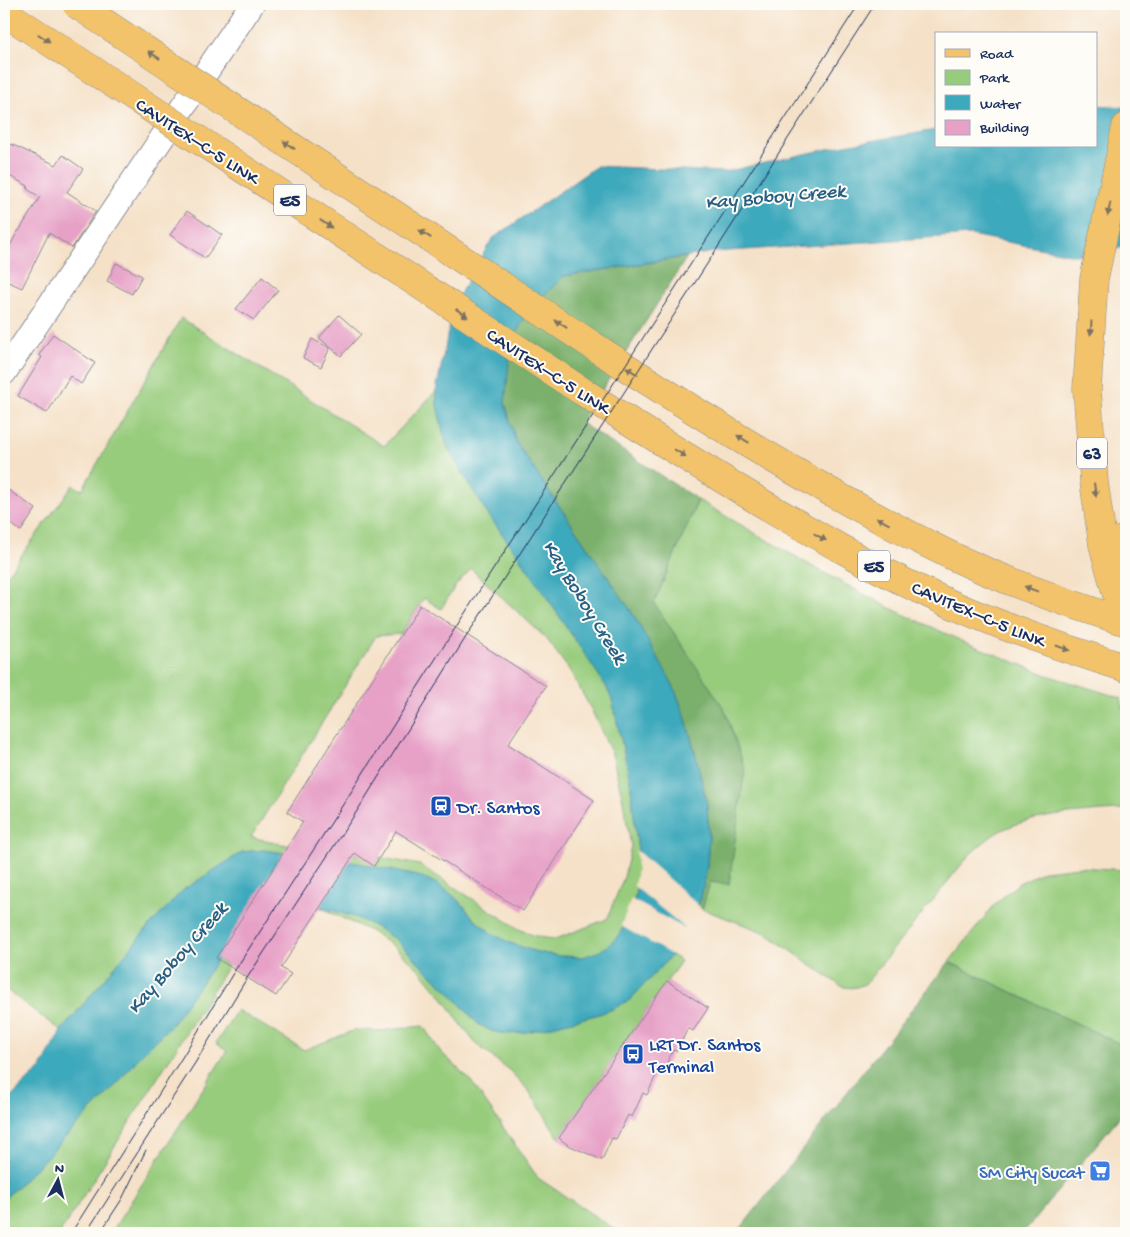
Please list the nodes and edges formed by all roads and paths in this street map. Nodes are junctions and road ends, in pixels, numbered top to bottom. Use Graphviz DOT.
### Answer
graph roads {
  1 [pos="76,4"];
  2 [pos="252,4"];
  3 [pos="4,12"];
  4 [pos="1126,127"];
  5 [pos="4,373"];
  6 [pos="1114,542"];
  7 [pos="1126,622"];
  8 [pos="1126,668"];
  7 -- 1 [label="main road, E5, one-way, bridge"];
  2 -- 5 [label="street"];
  3 -- 8 [label="main road, CAVITEX–C-5 LINK / E5, one-way, bridge"];
  4 -- 6 [label="main road, 63, one-way"];
  6 -- 7 [label="main road, 63"];
}
